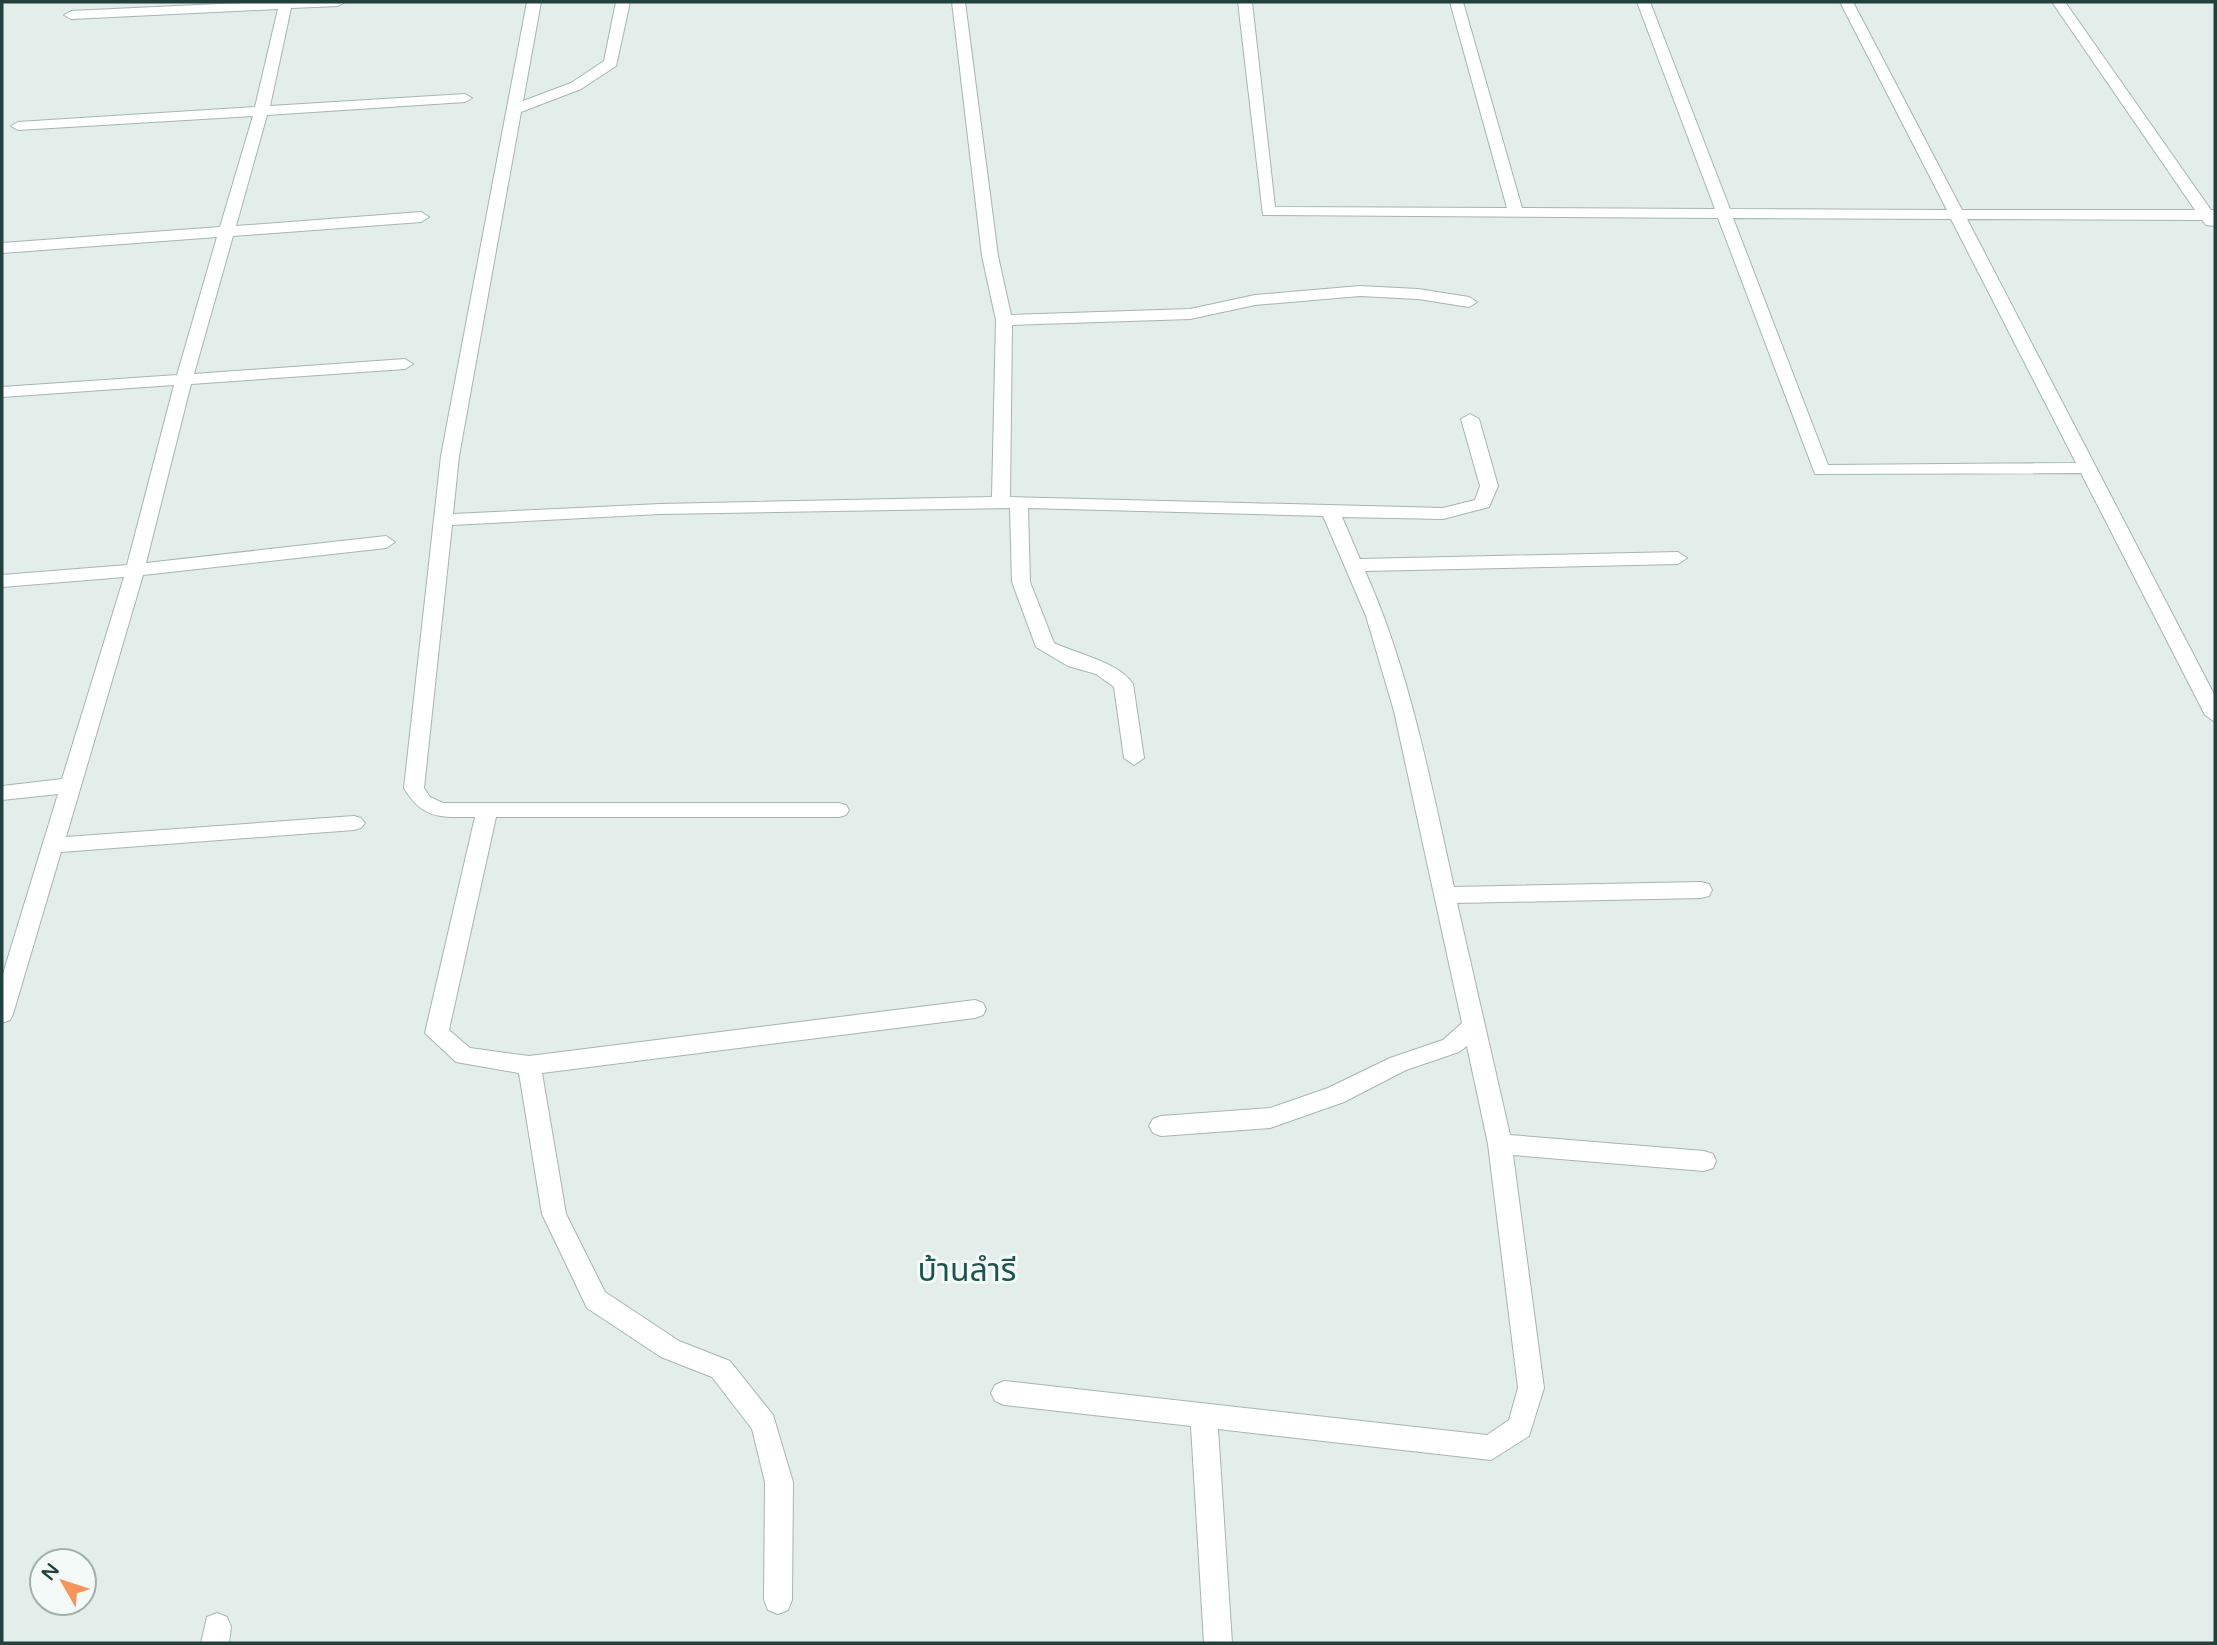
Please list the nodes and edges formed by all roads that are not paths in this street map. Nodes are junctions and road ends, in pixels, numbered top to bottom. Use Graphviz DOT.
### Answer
graph roads {
  1 [pos="338,2"];
  2 [pos="534,2"];
  3 [pos="623,2"];
  4 [pos="959,2"];
  5 [pos="1245,2"];
  6 [pos="1457,2"];
  7 [pos="1644,2"];
  8 [pos="1847,2"];
  9 [pos="2059,2"];
  10 [pos="285,3"];
  11 [pos="71,15"];
  12 [pos="465,98"];
  13 [pos="262,108"];
  14 [pos="513,110"];
  15 [pos="18,126"];
  16 [pos="1516,213"];
  17 [pos="1725,214"];
  18 [pos="1957,214"];
  19 [pos="421,217"];
  20 [pos="2212,219"];
  21 [pos="225,233"];
  22 [pos="2,248"];
  23 [pos="1469,302"];
  24 [pos="1004,320"];
  25 [pos="405,365"];
  26 [pos="184,378"];
  27 [pos="2,392"];
  28 [pos="1470,419"];
  29 [pos="2089,468"];
  30 [pos="1010,502"];
  31 [pos="1330,511"];
  32 [pos="442,520"];
  33 [pos="386,542"];
  34 [pos="1678,558"];
  35 [pos="1355,565"];
  36 [pos="135,570"];
  37 [pos="2,581"];
  38 [pos="2215,715"];
  39 [pos="1133,758"];
  40 [pos="72,785"];
  41 [pos="2,793"];
  42 [pos="839,810"];
  43 [pos="487,811"];
  44 [pos="354,823"];
  45 [pos="55,845"];
  46 [pos="1701,890"];
  47 [pos="1446,895"];
  48 [pos="975,1009"];
  49 [pos="2,1014"];
  50 [pos="1474,1026"];
  51 [pos="529,1065"];
  52 [pos="1161,1126"];
  53 [pos="1500,1144"];
  54 [pos="1704,1161"];
  55 [pos="1004,1393"];
  56 [pos="1204,1415"];
  57 [pos="778,1600"];
  58 [pos="1218,1643"];
  1 -- 10 [label="street"];
  2 -- 14 [label="street"];
  3 -- 14 [label="street"];
  4 -- 24 [label="street"];
  5 -- 16 [label="street"];
  6 -- 16 [label="street"];
  7 -- 17 [label="street"];
  8 -- 18 [label="street"];
  9 -- 20 [label="street"];
  10 -- 11 [label="street"];
  10 -- 13 [label="street"];
  12 -- 13 [label="street"];
  13 -- 15 [label="street"];
  13 -- 21 [label="street"];
  14 -- 32 [label="street"];
  16 -- 17 [label="street"];
  17 -- 18 [label="street"];
  17 -- 29 [label="street"];
  18 -- 20 [label="street"];
  18 -- 29 [label="street"];
  19 -- 21 [label="street"];
  21 -- 22 [label="street"];
  21 -- 26 [label="street"];
  23 -- 24 [label="street"];
  24 -- 30 [label="street"];
  25 -- 26 [label="street"];
  26 -- 27 [label="street"];
  26 -- 36 [label="street"];
  28 -- 31 [label="street"];
  29 -- 38 [label="street"];
  30 -- 31 [label="street"];
  30 -- 32 [label="street"];
  30 -- 39 [label="street"];
  31 -- 35 [label="street"];
  32 -- 43 [label="street"];
  33 -- 36 [label="street"];
  34 -- 35 [label="street"];
  35 -- 47 [label="street"];
  36 -- 37 [label="street"];
  36 -- 40 [label="street"];
  40 -- 41 [label="street"];
  40 -- 45 [label="street"];
  42 -- 43 [label="street"];
  43 -- 51 [label="street"];
  44 -- 45 [label="street"];
  45 -- 49 [label="street"];
  46 -- 47 [label="street"];
  47 -- 50 [label="street"];
  48 -- 51 [label="street"];
  50 -- 52 [label="street"];
  50 -- 53 [label="street"];
  51 -- 57 [label="street"];
  53 -- 54 [label="street"];
  53 -- 56 [label="street"];
  55 -- 56 [label="street"];
  56 -- 58 [label="street"];
}
